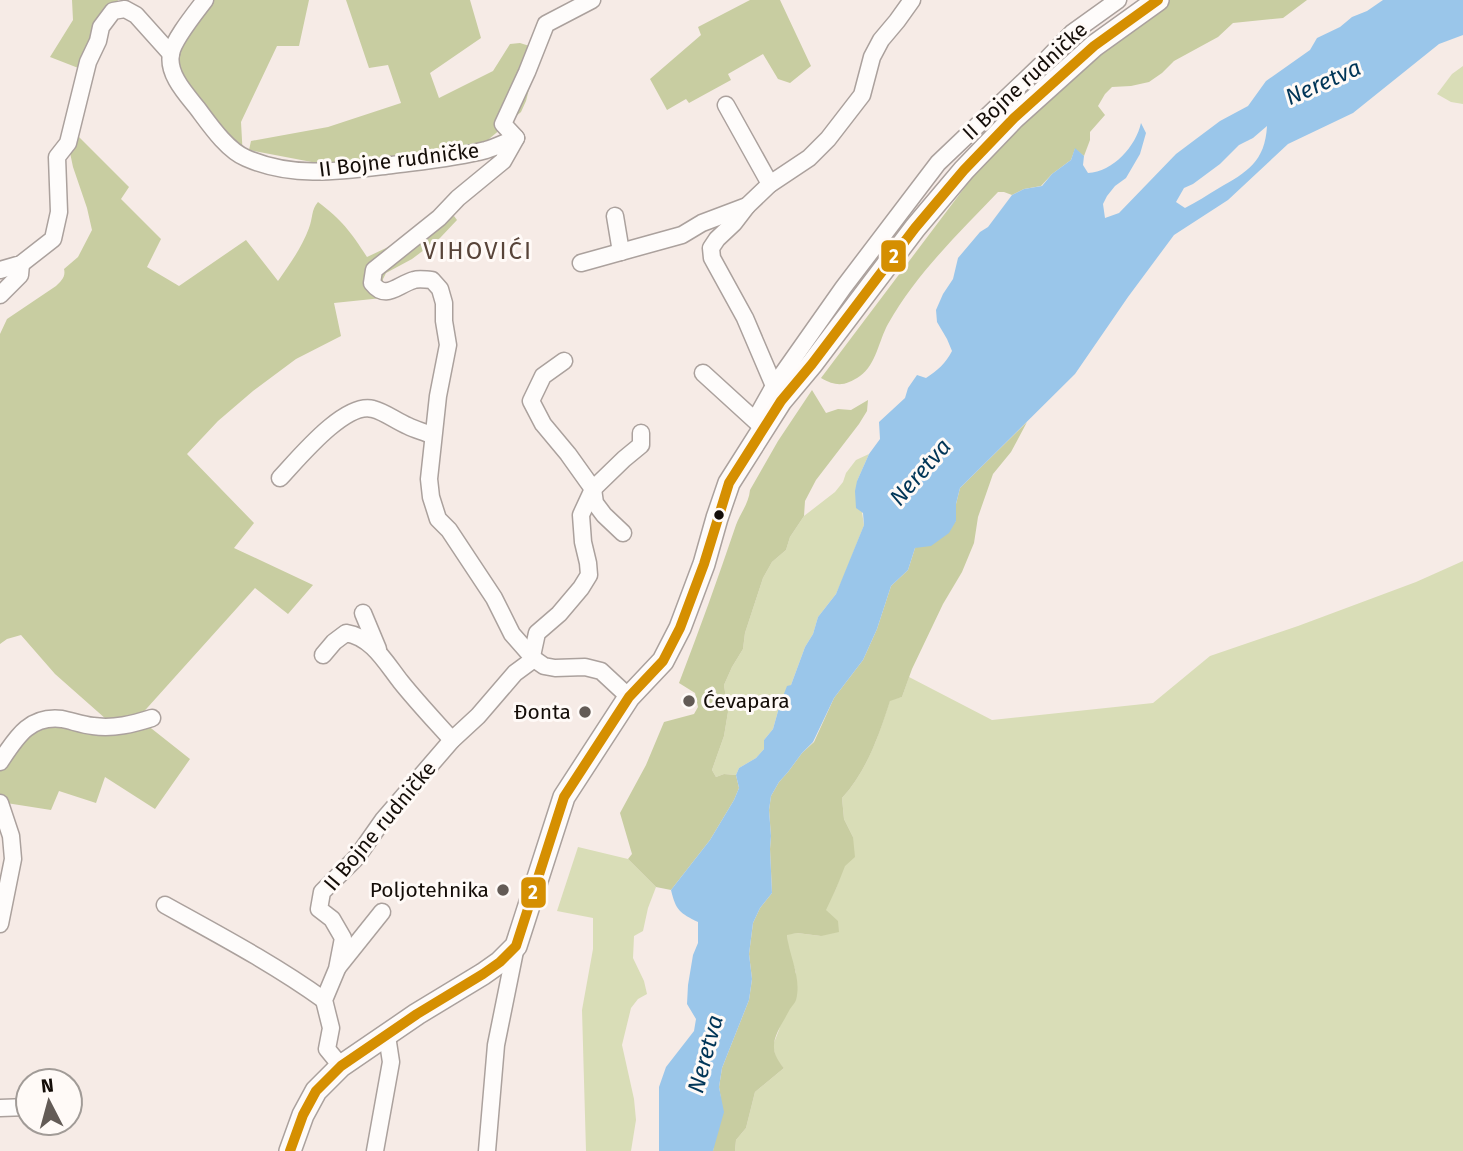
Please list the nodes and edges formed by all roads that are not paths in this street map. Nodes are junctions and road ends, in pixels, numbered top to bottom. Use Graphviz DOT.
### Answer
graph roads {
  1 [pos="205,0"];
  2 [pos="592,0"];
  3 [pos="912,0"];
  4 [pos="1158,0"];
  5 [pos="1116,2"];
  6 [pos="1134,18"];
  7 [pos="170,54"];
  8 [pos="726,105"];
  9 [pos="516,138"];
  10 [pos="770,184"];
  11 [pos="747,206"];
  12 [pos="615,216"];
  13 [pos="621,252"];
  14 [pos="581,263"];
  15 [pos="21,264"];
  16 [pos="0,270"];
  17 [pos="0,295"];
  18 [pos="564,361"];
  19 [pos="704,373"];
  20 [pos="778,394"];
  21 [pos="759,425"];
  22 [pos="641,433"];
  23 [pos="433,436"];
  24 [pos="280,478"];
  25 [pos="593,489"];
  26 [pos="623,533"];
  27 [pos="363,613"];
  28 [pos="323,655"];
  29 [pos="383,656"];
  30 [pos="533,657"];
  31 [pos="629,697"];
  32 [pos="152,718"];
  33 [pos="452,740"];
  34 [pos="0,762"];
  35 [pos="0,803"];
  36 [pos="165,905"];
  37 [pos="382,912"];
  38 [pos="0,924"];
  39 [pos="516,946"];
  40 [pos="337,969"];
  41 [pos="324,1000"];
  42 [pos="387,1036"];
  43 [pos="341,1066"];
  44 [pos="290,1151"];
  45 [pos="375,1151"];
  46 [pos="487,1151"];
  1 -- 7 [label="street"];
  2 -- 9 [label="street, II Bojne rudničke"];
  3 -- 10 [label="street"];
  4 -- 6 [label="street, II Bojne rudničke"];
  5 -- 6 [label="street, II Bojne rudničke"];
  5 -- 20 [label="street, II Bojne rudničke"];
  6 -- 20 [label="street, II Bojne rudničke"];
  7 -- 9 [label="street, II Bojne rudničke"];
  7 -- 15 [label="street, II Bojne rudničke"];
  8 -- 10 [label="street"];
  9 -- 23 [label="street, II Bojne rudničke"];
  10 -- 11 [label="street"];
  11 -- 13 [label="street"];
  11 -- 20 [label="street"];
  12 -- 13 [label="street"];
  13 -- 14 [label="street"];
  15 -- 16 [label="street, II Bojne rudničke"];
  15 -- 17 [label="street"];
  18 -- 25 [label="street"];
  19 -- 21 [label="street"];
  20 -- 21 [label="street, II Bojne rudničke"];
  21 -- 31 [label="street, II Bojne rudničke"];
  22 -- 25 [label="street, II Bojne rudničke"];
  23 -- 24 [label="street"];
  23 -- 30 [label="street, II Bojne rudničke"];
  25 -- 26 [label="street"];
  25 -- 30 [label="street, II Bojne rudničke"];
  27 -- 29 [label="street"];
  28 -- 29 [label="street"];
  29 -- 33 [label="street"];
  30 -- 31 [label="street"];
  30 -- 33 [label="street, II Bojne rudničke"];
  31 -- 39 [label="street, II Bojne rudničke"];
  32 -- 34 [label="street"];
  33 -- 40 [label="street, II Bojne rudničke"];
  35 -- 38 [label="street"];
  36 -- 41 [label="street"];
  37 -- 40 [label="street"];
  39 -- 42 [label="street"];
  39 -- 46 [label="street"];
  40 -- 41 [label="street, II Bojne rudničke"];
  41 -- 43 [label="street"];
  42 -- 43 [label="street"];
  42 -- 45 [label="street"];
  43 -- 44 [label="street"];
}
